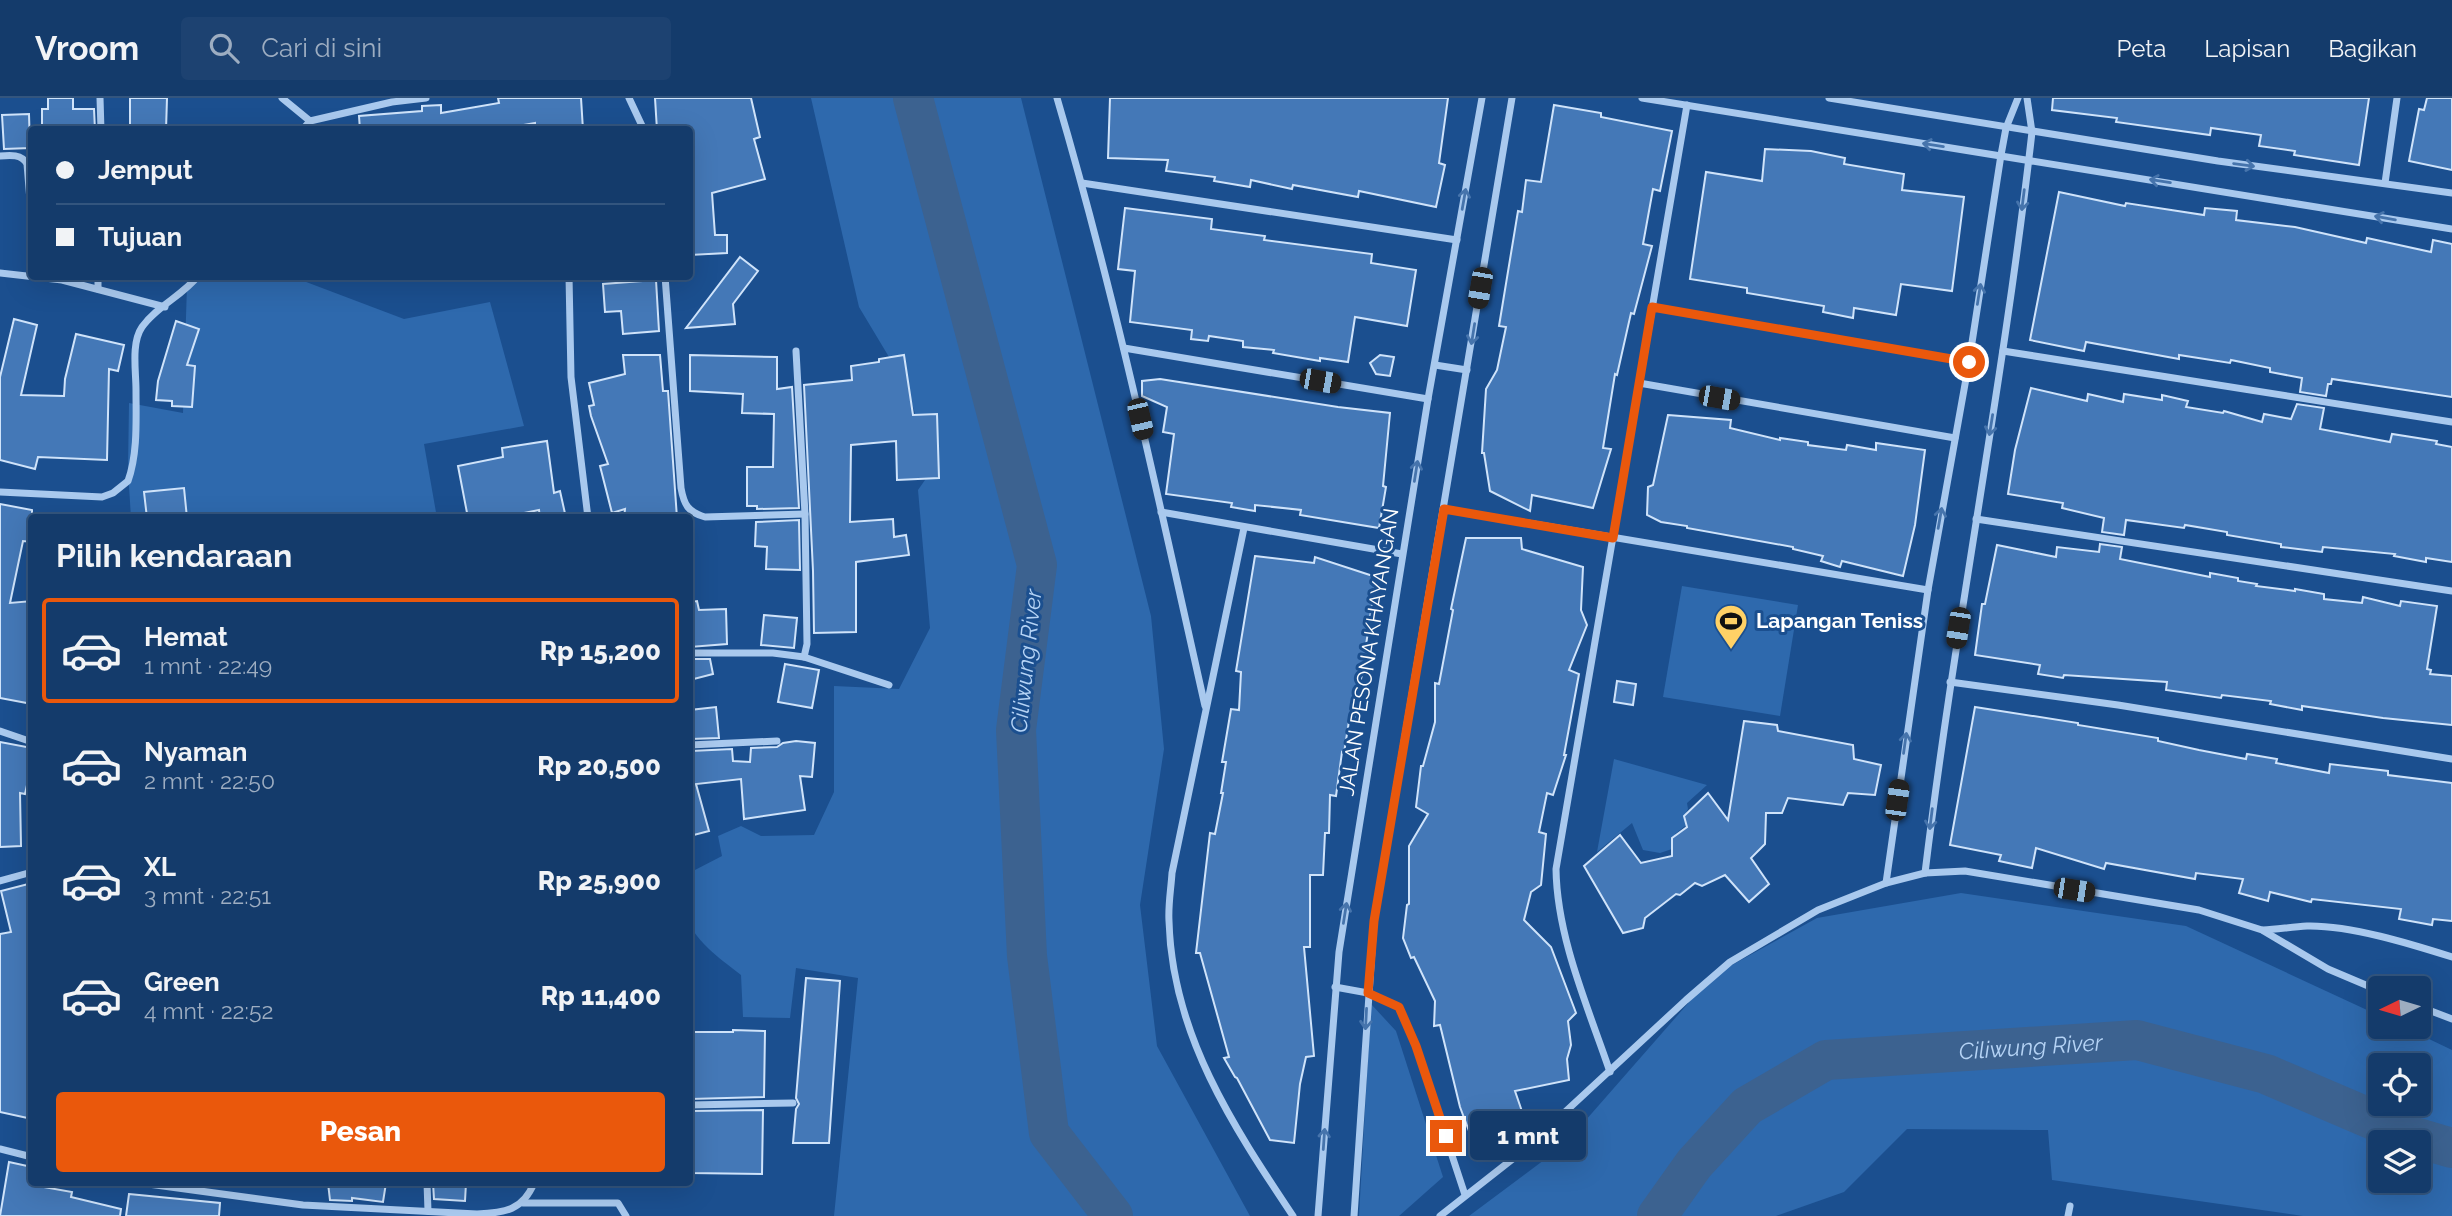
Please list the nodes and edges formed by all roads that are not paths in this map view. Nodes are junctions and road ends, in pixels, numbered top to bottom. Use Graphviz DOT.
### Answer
graph roads {
  1 [pos="100,98"];
  2 [pos="282,98"];
  3 [pos="426,98"];
  4 [pos="629,98"];
  5 [pos="1057,98"];
  6 [pos="1482,98"];
  7 [pos="1512,98"];
  8 [pos="1642,98"];
  9 [pos="1829,98"];
  10 [pos="2018,98"];
  11 [pos="2027,98"];
  12 [pos="2397,98"];
  13 [pos="1687,105"];
  14 [pos="310,121"];
  15 [pos="101,126"];
  16 [pos="306,126"];
  17 [pos="642,126"];
  18 [pos="2006,128"];
  19 [pos="2032,132"];
  20 [pos="2001,155"];
  21 [pos="0,156"];
  22 [pos="2028,160"];
  23 [pos="28,176"];
  24 [pos="1082,183"];
  25 [pos="2385,183"];
  26 [pos="2452,193"];
  27 [pos="2452,229"];
  28 [pos="1457,240"];
  29 [pos="0,274"];
  30 [pos="28,276"];
  31 [pos="62,280"];
  32 [pos="98,280"];
  33 [pos="195,280"];
  34 [pos="569,280"];
  35 [pos="665,280"];
  36 [pos="98,289"];
  37 [pos="165,307"];
  38 [pos="1652,307"];
  39 [pos="1124,348"];
  40 [pos="796,351"];
  41 [pos="2003,351"];
  42 [pos="1969,362"];
  43 [pos="1435,365"];
  44 [pos="1467,370"];
  45 [pos="1639,383"];
  46 [pos="1428,400"];
  47 [pos="2452,422"];
  48 [pos="1955,438"];
  49 [pos="0,492"];
  50 [pos="1444,509"];
  51 [pos="1161,512"];
  52 [pos="587,514"];
  53 [pos="804,514"];
  54 [pos="1976,519"];
  55 [pos="1244,527"];
  56 [pos="1613,538"];
  57 [pos="1402,554"];
  58 [pos="1928,590"];
  59 [pos="2452,591"];
  60 [pos="693,653"];
  61 [pos="804,657"];
  62 [pos="1950,682"];
  63 [pos="888,685"];
  64 [pos="1206,710"];
  65 [pos="0,732"];
  66 [pos="28,741"];
  67 [pos="776,741"];
  68 [pos="693,746"];
  69 [pos="2452,759"];
  70 [pos="28,873"];
  71 [pos="1925,873"];
  72 [pos="0,881"];
  73 [pos="1886,883"];
  74 [pos="2262,930"];
  75 [pos="2452,957"];
  76 [pos="2368,986"];
  77 [pos="1335,987"];
  78 [pos="1368,993"];
  79 [pos="2431,1011"];
  80 [pos="2452,1019"];
  81 [pos="1610,1072"];
  82 [pos="793,1103"];
  83 [pos="693,1105"];
  84 [pos="0,1149"];
  85 [pos="28,1156"];
  86 [pos="163,1186"];
  87 [pos="427,1186"];
  88 [pos="532,1186"];
  89 [pos="1465,1195"];
  90 [pos="523,1203"];
  91 [pos="2070,1206"];
  92 [pos="428,1211"];
  93 [pos="406,1214"];
  94 [pos="626,1216"];
  95 [pos="1293,1216"];
  96 [pos="1318,1216"];
  97 [pos="1354,1216"];
  98 [pos="1440,1216"];
  99 [pos="2068,1216"];
  1 -- 15 [label="street"];
  2 -- 14 [label="street"];
  3 -- 14 [label="street"];
  4 -- 17 [label="street"];
  5 -- 24 [label="street"];
  28 -- 6 [label="street, JALAN PESONA KHAYANGAN, one-way"];
  7 -- 44 [label="street, one-way"];
  8 -- 13 [label="street"];
  9 -- 18 [label="street"];
  10 -- 18 [label="street"];
  11 -- 19 [label="street"];
  12 -- 25 [label="street"];
  20 -- 13 [label="street, one-way"];
  13 -- 38 [label="street"];
  14 -- 16 [label="street"];
  18 -- 19 [label="street"];
  18 -- 20 [label="street"];
  19 -- 22 [label="street"];
  19 -- 25 [label="street, one-way"];
  20 -- 22 [label="street"];
  42 -- 20 [label="street, one-way"];
  21 -- 23 [label="street"];
  27 -- 22 [label="street, one-way"];
  22 -- 41 [label="street, one-way"];
  24 -- 28 [label="street"];
  24 -- 39 [label="street"];
  25 -- 26 [label="street"];
  28 -- 43 [label="street, JALAN PESONA KHAYANGAN"];
  29 -- 30 [label="street"];
  31 -- 36 [label="street"];
  32 -- 36 [label="street"];
  33 -- 37 [label="street"];
  34 -- 52 [label="street"];
  35 -- 53 [label="street"];
  36 -- 37 [label="street"];
  37 -- 49 [label="street"];
  38 -- 42 [label="street"];
  38 -- 45 [label="street"];
  39 -- 46 [label="street"];
  39 -- 51 [label="street"];
  40 -- 53 [label="street"];
  41 -- 47 [label="street"];
  41 -- 54 [label="street, one-way"];
  42 -- 48 [label="street"];
  43 -- 44 [label="street"];
  43 -- 46 [label="street, JALAN PESONA KHAYANGAN"];
  44 -- 50 [label="street"];
  45 -- 48 [label="street"];
  45 -- 56 [label="street"];
  57 -- 46 [label="street, JALAN PESONA KHAYANGAN, one-way"];
  58 -- 48 [label="street, one-way"];
  50 -- 56 [label="street"];
  50 -- 78 [label="street"];
  51 -- 55 [label="street"];
  51 -- 64 [label="street"];
  53 -- 61 [label="street"];
  54 -- 59 [label="street"];
  54 -- 62 [label="street"];
  55 -- 57 [label="street"];
  55 -- 64 [label="street"];
  56 -- 58 [label="street"];
  56 -- 81 [label="street"];
  77 -- 57 [label="street, JALAN PESONA KHAYANGAN, one-way"];
  73 -- 58 [label="street, one-way"];
  60 -- 61 [label="street"];
  61 -- 63 [label="street"];
  62 -- 69 [label="street"];
  62 -- 71 [label="street, one-way"];
  64 -- 95 [label="street"];
  65 -- 66 [label="street"];
  67 -- 68 [label="street"];
  70 -- 72 [label="street"];
  71 -- 73 [label="street"];
  71 -- 74 [label="street"];
  73 -- 81 [label="street"];
  74 -- 75 [label="street"];
  74 -- 76 [label="street"];
  77 -- 78 [label="street"];
  96 -- 77 [label="street, JALAN PESONA KHAYANGAN, one-way"];
  78 -- 89 [label="street"];
  78 -- 97 [label="street, one-way"];
  79 -- 80 [label="street"];
  81 -- 89 [label="street"];
  82 -- 83 [label="street"];
  84 -- 85 [label="street"];
  86 -- 93 [label="street"];
  87 -- 92 [label="street"];
  88 -- 90 [label="street"];
  89 -- 98 [label="street"];
  90 -- 92 [label="street"];
  90 -- 94 [label="street"];
  91 -- 99 [label="street"];
  92 -- 93 [label="street"];
}
